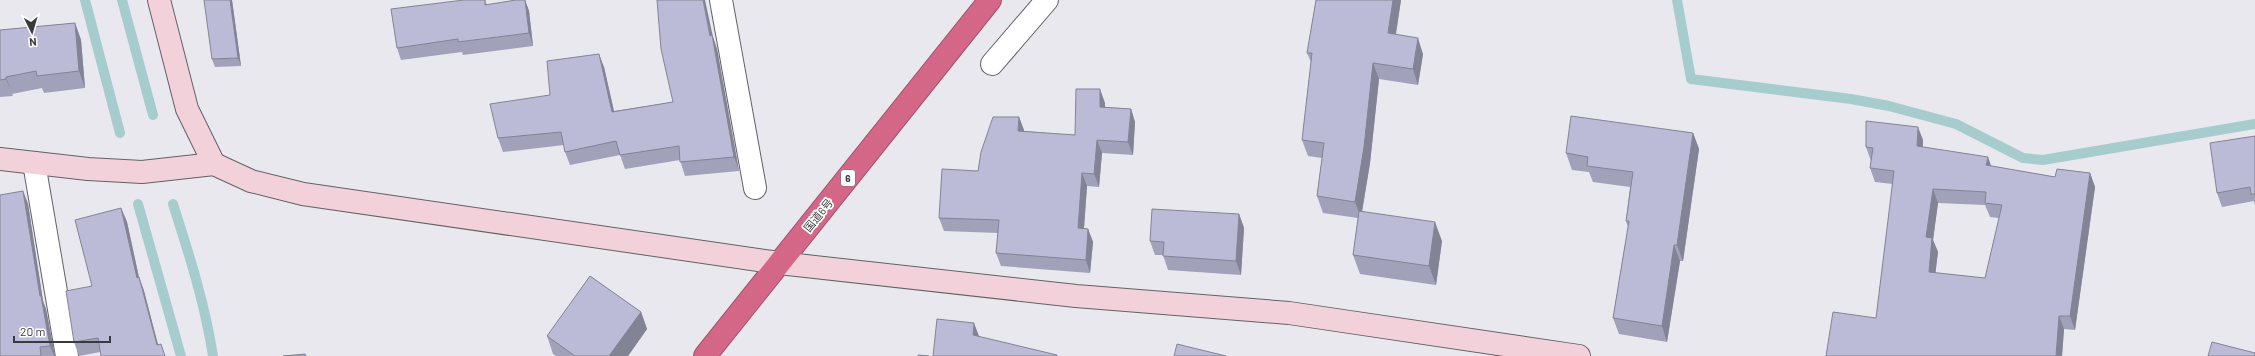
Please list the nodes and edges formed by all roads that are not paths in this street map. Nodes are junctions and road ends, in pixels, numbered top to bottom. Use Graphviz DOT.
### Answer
graph roads {
  1 [pos="159,0"];
  2 [pos="721,0"];
  3 [pos="990,0"];
  4 [pos="1047,0"];
  5 [pos="992,64"];
  6 [pos="0,159"];
  7 [pos="34,163"];
  8 [pos="214,164"];
  9 [pos="755,188"];
  10 [pos="779,263"];
  11 [pos="67,356"];
  12 [pos="705,356"];
  13 [pos="1579,356"];
  1 -- 8 [label="street"];
  2 -- 9 [label="street"];
  3 -- 10 [label="highway, 国道6号 / 6"];
  4 -- 5 [label="street"];
  6 -- 7 [label="street"];
  7 -- 8 [label="street"];
  7 -- 11 [label="street"];
  8 -- 10 [label="street"];
  10 -- 12 [label="highway, 国道6号 / 6"];
  10 -- 13 [label="street"];
}
